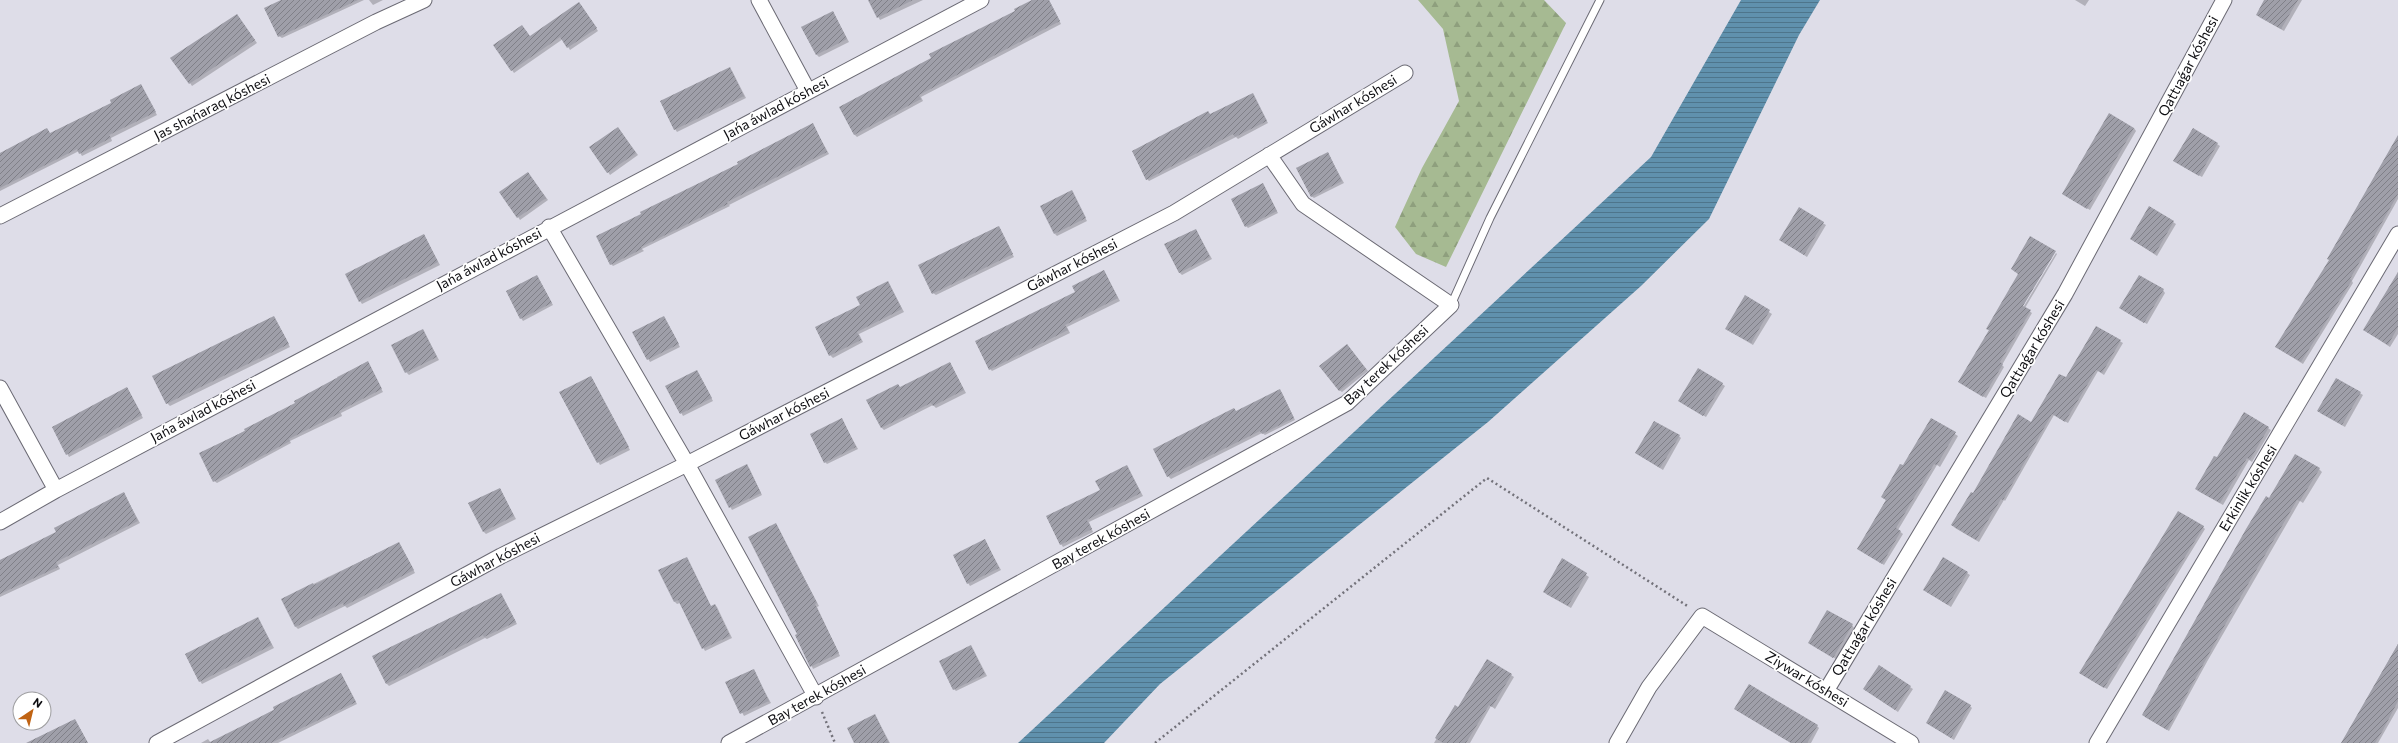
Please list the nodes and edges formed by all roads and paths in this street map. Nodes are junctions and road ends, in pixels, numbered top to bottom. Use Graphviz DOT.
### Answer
graph roads {
  1 [pos="424,0"];
  2 [pos="759,0"];
  3 [pos="981,0"];
  4 [pos="1600,0"];
  5 [pos="2224,0"];
  6 [pos="1404,73"];
  7 [pos="808,90"];
  8 [pos="1269,155"];
  9 [pos="0,216"];
  10 [pos="549,227"];
  11 [pos="2398,234"];
  12 [pos="1451,305"];
  13 [pos="0,388"];
  14 [pos="687,464"];
  15 [pos="56,490"];
  16 [pos="0,522"];
  17 [pos="1702,616"];
  18 [pos="1826,691"];
  19 [pos="816,696"];
  20 [pos="157,743"];
  21 [pos="729,743"];
  22 [pos="835,743"];
  23 [pos="1155,743"];
  24 [pos="1617,743"];
  25 [pos="1911,743"];
  26 [pos="2097,743"];
  1 -- 9 [label="street, Jas shańaraq kóshesi"];
  2 -- 7 [label="street"];
  3 -- 7 [label="street, Jańa áwlad kóshesi"];
  4 -- 12 [label="lane"];
  5 -- 18 [label="street, Qattıaǵar kóshesi"];
  6 -- 8 [label="street, Gáwhar kóshesi"];
  7 -- 10 [label="street, Jańa áwlad kóshesi"];
  8 -- 12 [label="street"];
  8 -- 14 [label="street, Gáwhar kóshesi"];
  10 -- 14 [label="street"];
  10 -- 15 [label="street, Jańa áwlad kóshesi"];
  11 -- 26 [label="street, Erkinlik kóshesi"];
  12 -- 19 [label="street, Bay terek kóshesi"];
  13 -- 15 [label="street"];
  14 -- 19 [label="street"];
  14 -- 20 [label="street, Gáwhar kóshesi"];
  15 -- 16 [label="street, Jańa áwlad kóshesi"];
  17 -- 18 [label="street, Ziywar kóshesi"];
  17 -- 23 [label="path"];
  17 -- 24 [label="street"];
  18 -- 25 [label="street, Ziywar kóshesi"];
  19 -- 21 [label="street, Bay terek kóshesi"];
  19 -- 22 [label="path"];
}
